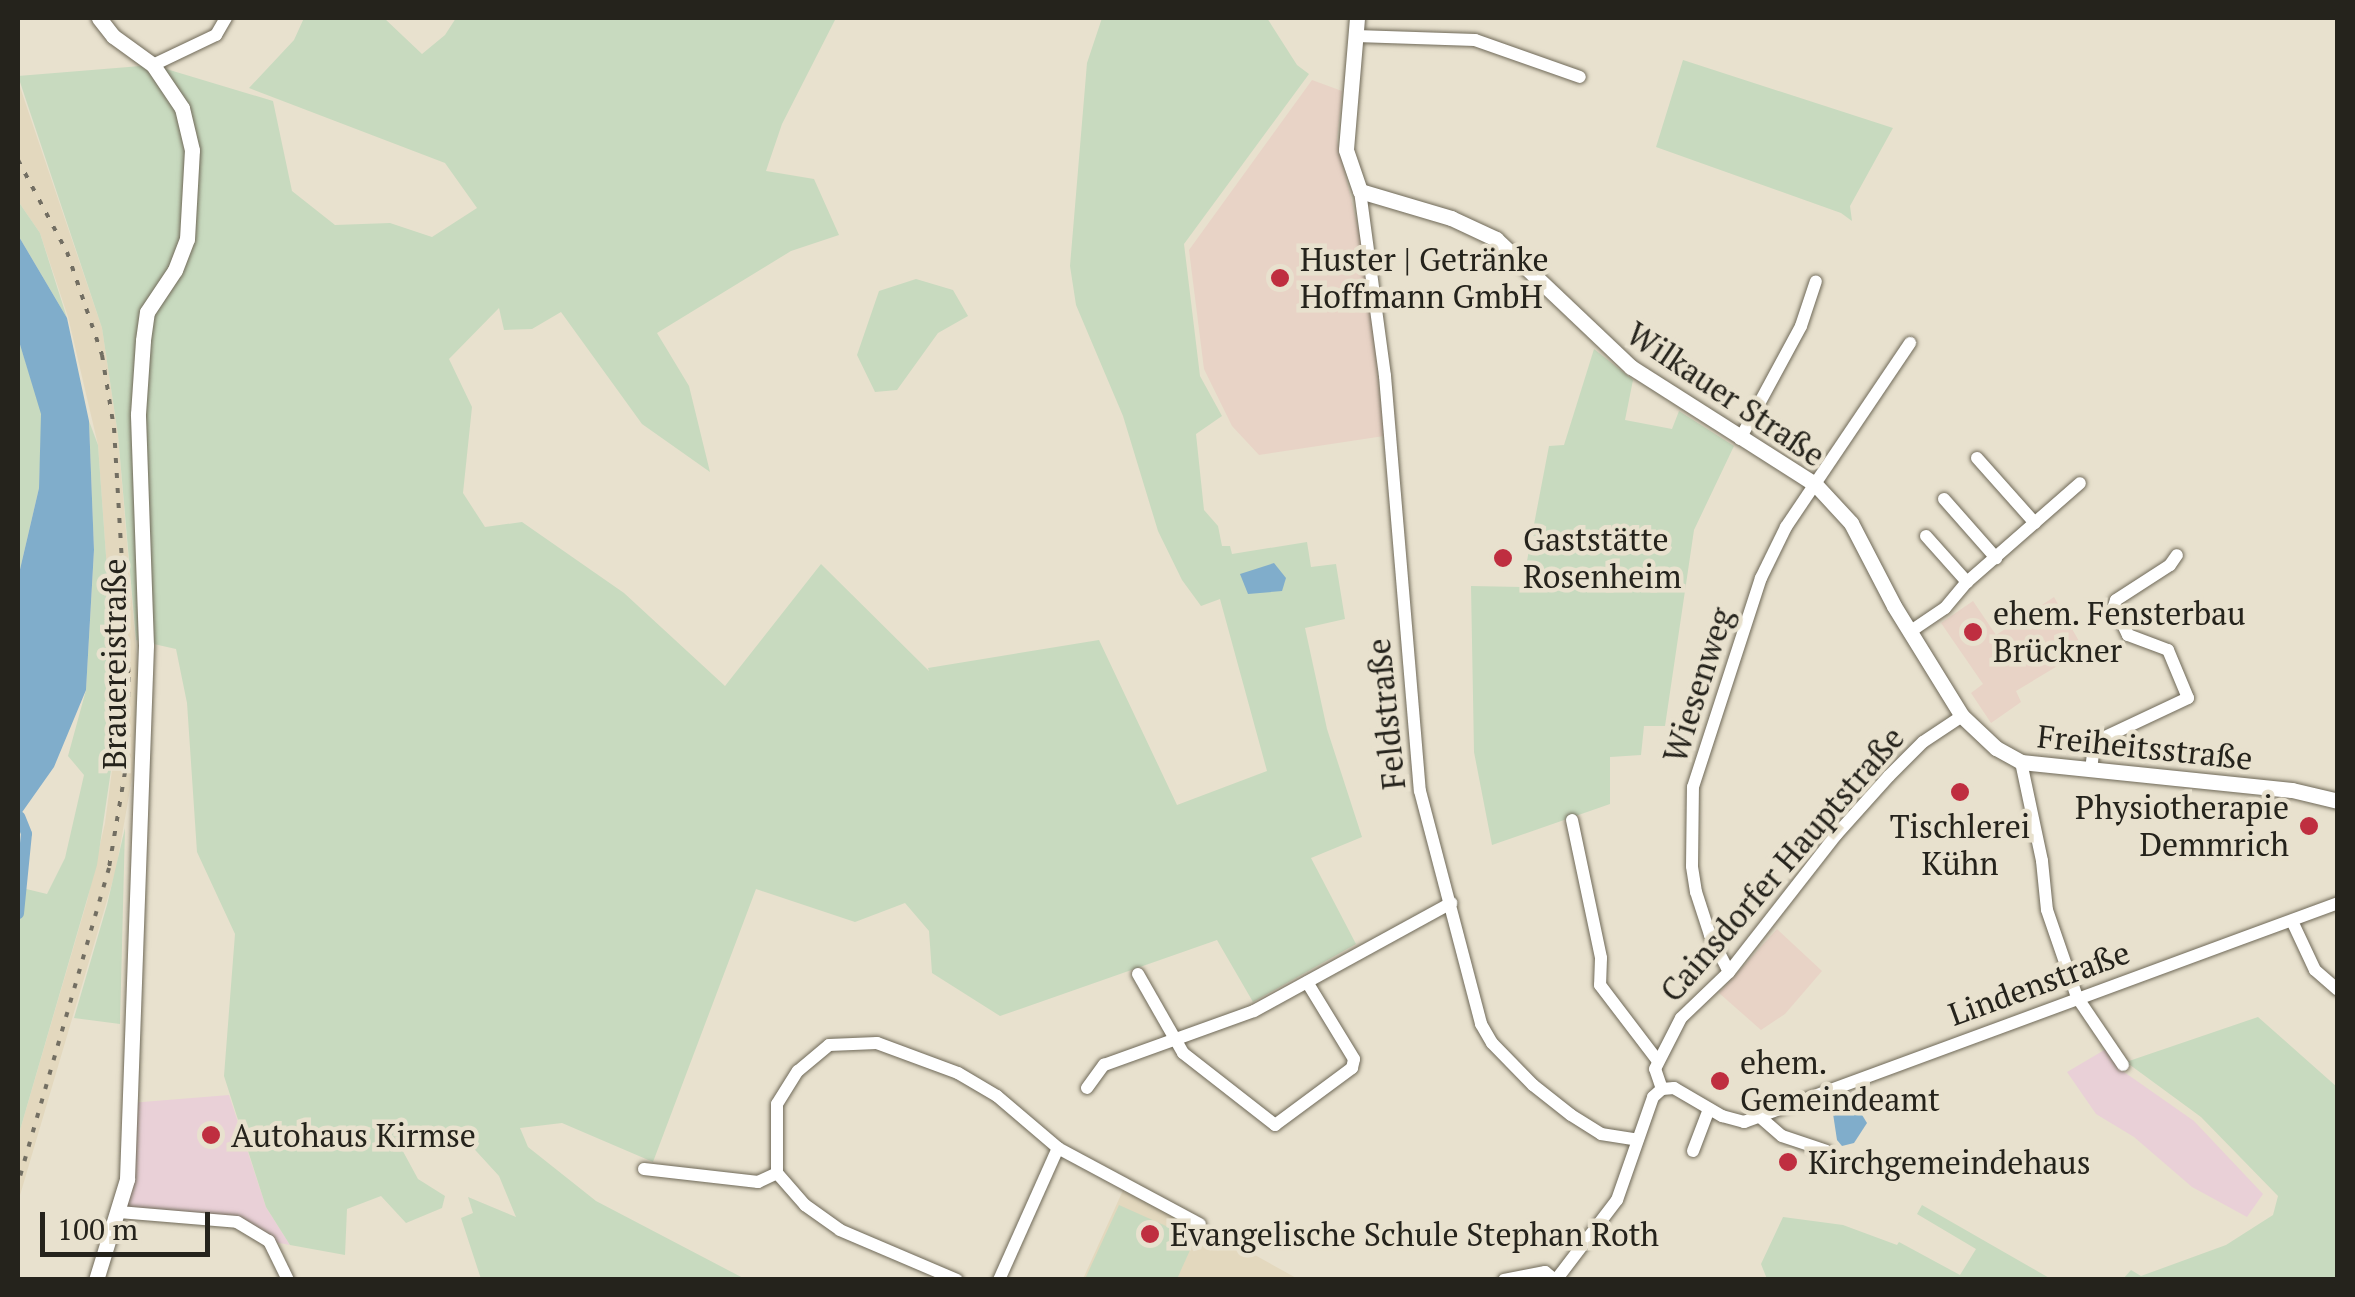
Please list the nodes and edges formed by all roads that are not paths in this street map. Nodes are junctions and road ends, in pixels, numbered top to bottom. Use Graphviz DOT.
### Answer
graph roads {
  1 [pos="100,18"];
  2 [pos="226,18"];
  3 [pos="1357,18"];
  4 [pos="1356,36"];
  5 [pos="153,65"];
  6 [pos="1580,76"];
  7 [pos="1360,191"];
  8 [pos="1816,281"];
  9 [pos="1910,344"];
  10 [pos="1740,439"];
  11 [pos="1977,458"];
  12 [pos="2080,483"];
  13 [pos="1814,484"];
  14 [pos="1944,499"];
  15 [pos="2034,523"];
  16 [pos="1926,536"];
  17 [pos="2177,555"];
  18 [pos="1996,558"];
  19 [pos="1968,582"];
  20 [pos="1911,632"];
  21 [pos="1962,716"];
  22 [pos="2021,762"];
  23 [pos="2091,770"];
  24 [pos="2338,801"];
  25 [pos="1572,820"];
  26 [pos="2338,903"];
  27 [pos="1451,904"];
  28 [pos="2292,920"];
  29 [pos="1729,972"];
  30 [pos="1138,974"];
  31 [pos="1307,982"];
  32 [pos="2338,990"];
  33 [pos="2078,997"];
  34 [pos="1174,1040"];
  35 [pos="1658,1061"];
  36 [pos="2123,1065"];
  37 [pos="1087,1088"];
  38 [pos="1662,1088"];
  39 [pos="1708,1109"];
  40 [pos="1760,1116"];
  41 [pos="1638,1140"];
  42 [pos="1058,1148"];
  43 [pos="1693,1150"];
  44 [pos="1826,1152"];
  45 [pos="644,1169"];
  46 [pos="777,1173"];
  47 [pos="119,1212"];
  48 [pos="1200,1224"];
  49 [pos="96,1280"];
  50 [pos="288,1280"];
  51 [pos="956,1280"];
  52 [pos="1000,1280"];
  53 [pos="1504,1280"];
  54 [pos="1556,1280"];
  1 -- 5 [label="street, Brauereistraße"];
  2 -- 5 [label="street"];
  3 -- 4 [label="street"];
  4 -- 6 [label="street"];
  4 -- 7 [label="street"];
  5 -- 47 [label="street, Brauereistraße"];
  7 -- 10 [label="street, Wilkauer Straße"];
  7 -- 27 [label="street, Feldstraße"];
  8 -- 10 [label="street"];
  9 -- 13 [label="street, Wiesenweg"];
  10 -- 13 [label="street, Wilkauer Straße"];
  11 -- 15 [label="street"];
  12 -- 15 [label="street"];
  13 -- 20 [label="street, Wilkauer Straße"];
  13 -- 29 [label="street, Wiesenweg"];
  14 -- 18 [label="street"];
  15 -- 18 [label="street"];
  16 -- 19 [label="street"];
  17 -- 23 [label="street"];
  18 -- 19 [label="street"];
  19 -- 20 [label="street"];
  20 -- 21 [label="street, Wilkauer Straße"];
  21 -- 22 [label="street, Freiheitsstraße"];
  21 -- 29 [label="street, Cainsdorfer Hauptstraße"];
  22 -- 23 [label="street, Freiheitsstraße"];
  22 -- 33 [label="street"];
  23 -- 24 [label="street, Freiheitsstraße"];
  25 -- 35 [label="street, Cainsdorfer Hauptstraße"];
  26 -- 28 [label="street, Lindenstraße"];
  27 -- 31 [label="street"];
  27 -- 41 [label="street, Feldstraße"];
  28 -- 32 [label="street"];
  28 -- 33 [label="street, Lindenstraße"];
  29 -- 35 [label="street, Cainsdorfer Hauptstraße"];
  30 -- 34 [label="street"];
  31 -- 34 [label="street"];
  31 -- 34 [label="street"];
  33 -- 36 [label="street"];
  33 -- 40 [label="street, Lindenstraße"];
  34 -- 37 [label="street"];
  35 -- 38 [label="street, Cainsdorfer Hauptstraße"];
  38 -- 39 [label="street, Lindenstraße"];
  38 -- 41 [label="street"];
  39 -- 40 [label="street, Lindenstraße"];
  39 -- 43 [label="street"];
  40 -- 44 [label="street, Lindenstraße"];
  41 -- 54 [label="street"];
  42 -- 46 [label="street"];
  42 -- 48 [label="street"];
  42 -- 52 [label="street"];
  45 -- 46 [label="street"];
  46 -- 51 [label="street"];
  47 -- 49 [label="street, Brauereistraße"];
  47 -- 50 [label="street"];
  53 -- 54 [label="street"];
}
